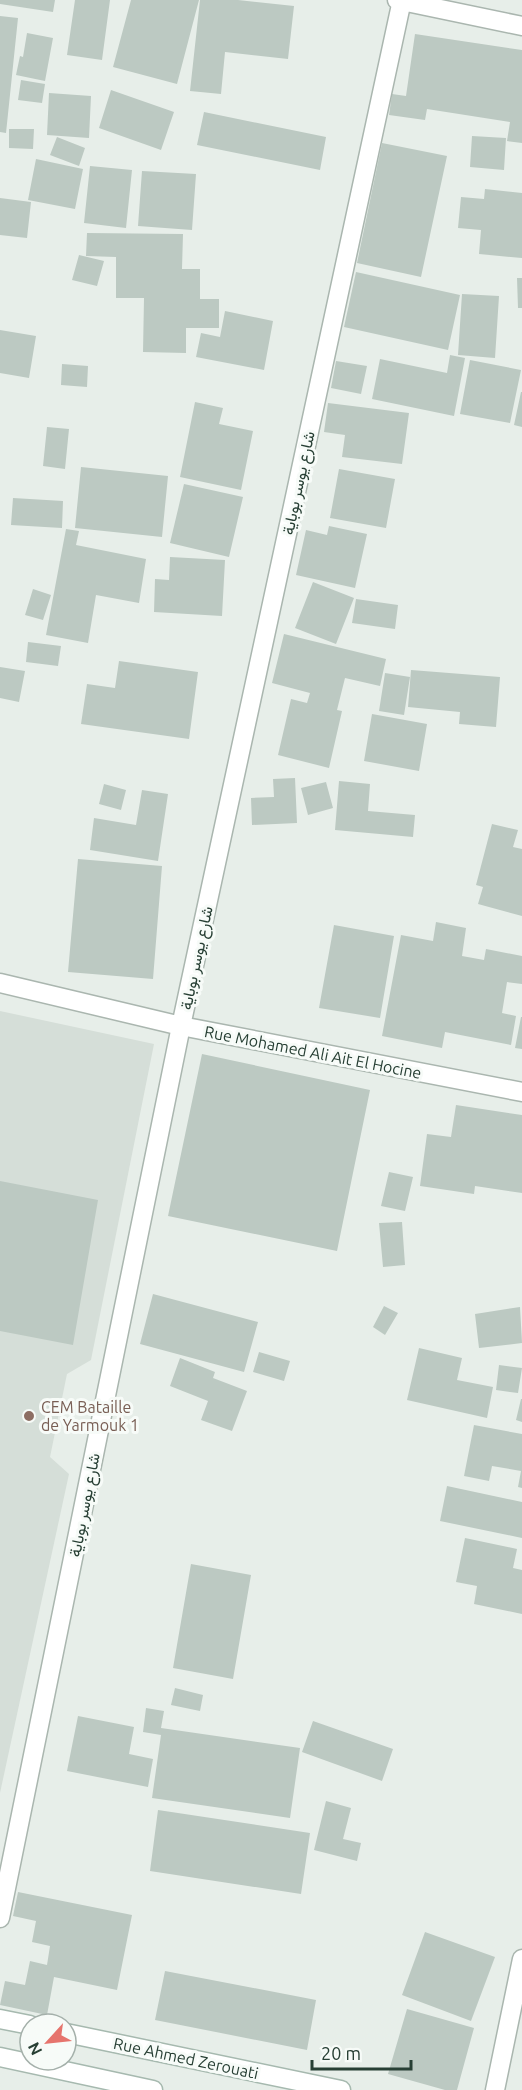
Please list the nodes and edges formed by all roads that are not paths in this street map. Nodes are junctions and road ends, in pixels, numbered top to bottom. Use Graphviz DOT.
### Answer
graph roads {
  1 [pos="401,0"];
  2 [pos="522,26"];
  3 [pos="0,983"];
  4 [pos="181,1026"];
  5 [pos="522,1092"];
  6 [pos="0,1918"];
  7 [pos="522,1959"];
  8 [pos="0,2019"];
  9 [pos="18,2023"];
  10 [pos="78,2035"];
  11 [pos="0,2058"];
  12 [pos="153,2090"];
  13 [pos="341,2090"];
  14 [pos="495,2090"];
  1 -- 2 [label="street"];
  1 -- 4 [label="street, شارع يوسر بوباية"];
  3 -- 4 [label="street, Rue Mohamed Ali Ait El Hocine"];
  4 -- 5 [label="street, Rue Mohamed Ali Ait El Hocine"];
  4 -- 6 [label="street, شارع يوسر بوباية"];
  7 -- 14 [label="street"];
  8 -- 9 [label="street"];
  10 -- 13 [label="street, Rue Ahmed Zerouati"];
  11 -- 12 [label="street"];
}
